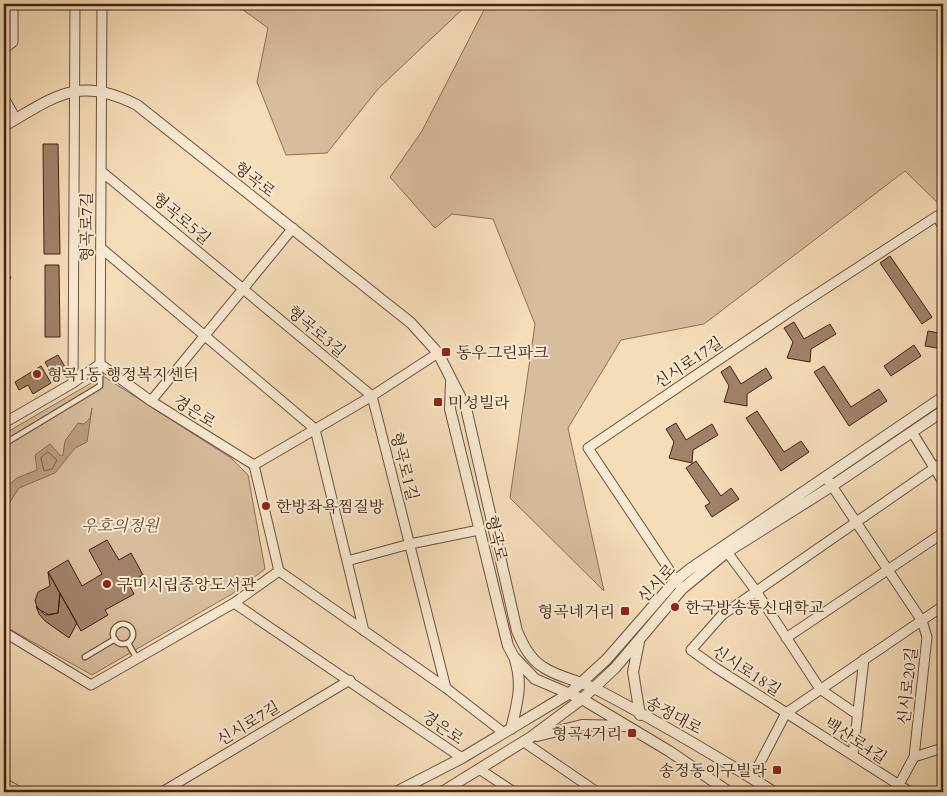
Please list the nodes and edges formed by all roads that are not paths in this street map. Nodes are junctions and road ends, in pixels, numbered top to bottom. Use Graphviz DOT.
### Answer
graph roads {
  1 [pos="13,4"];
  2 [pos="75,4"];
  3 [pos="102,4"];
  4 [pos="4,49"];
  5 [pos="75,90"];
  6 [pos="102,91"];
  7 [pos="4,98"];
  8 [pos="16,119"];
  9 [pos="4,126"];
  10 [pos="101,171"];
  11 [pos="943,227"];
  12 [pos="293,228"];
  13 [pos="101,248"];
  14 [pos="243,288"];
  15 [pos="204,336"];
  16 [pos="438,353"];
  17 [pos="100,364"];
  18 [pos="451,382"];
  19 [pos="73,383"];
  20 [pos="372,396"];
  21 [pos="943,397"];
  22 [pos="151,401"];
  23 [pos="943,411"];
  24 [pos="4,423"];
  25 [pos="315,429"];
  26 [pos="912,432"];
  27 [pos="4,444"];
  28 [pos="943,462"];
  29 [pos="254,465"];
  30 [pos="934,468"];
  31 [pos="825,476"];
  32 [pos="943,482"];
  33 [pos="832,486"];
  34 [pos="857,522"];
  35 [pos="480,530"];
  36 [pos="943,533"];
  37 [pos="410,544"];
  38 [pos="728,552"];
  39 [pos="347,561"];
  40 [pos="888,569"];
  41 [pos="279,572"];
  42 [pos="678,585"];
  43 [pos="756,591"];
  44 [pos="234,603"];
  45 [pos="943,606"];
  46 [pos="922,621"];
  47 [pos="364,631"];
  48 [pos="4,632"];
  49 [pos="641,636"];
  50 [pos="786,638"];
  51 [pos="115,639"];
  52 [pos="128,643"];
  53 [pos="85,656"];
  54 [pos="514,656"];
  55 [pos="138,660"];
  56 [pos="864,660"];
  57 [pos="555,674"];
  58 [pos="350,680"];
  59 [pos="582,683"];
  60 [pos="547,684"];
  61 [pos="446,688"];
  62 [pos="595,688"];
  63 [pos="820,690"];
  64 [pos="570,693"];
  65 [pos="582,699"];
  66 [pos="786,713"];
  67 [pos="858,714"];
  68 [pos="640,715"];
  69 [pos="628,726"];
  70 [pos="508,731"];
  71 [pos="527,740"];
  72 [pos="943,748"];
  73 [pos="853,755"];
  74 [pos="914,757"];
  75 [pos="462,758"];
  76 [pos="479,769"];
  77 [pos="752,778"];
  78 [pos="4,783"];
  79 [pos="897,789"];
  80 [pos="20,792"];
  81 [pos="162,792"];
  82 [pos="396,792"];
  83 [pos="442,792"];
  84 [pos="514,792"];
  85 [pos="597,792"];
  86 [pos="729,792"];
  87 [pos="774,792"];
  88 [pos="910,792"];
  1 -- 4 [label="street"];
  2 -- 5 [label="street"];
  3 -- 6 [label="street, 형곡로7길"];
  5 -- 6 [label="street, 형곡로"];
  5 -- 8 [label="street, 형곡로"];
  5 -- 19 [label="street"];
  6 -- 10 [label="street, 형곡로7길"];
  6 -- 12 [label="street, 형곡로"];
  7 -- 8 [label="street"];
  8 -- 9 [label="street, 형곡로"];
  10 -- 13 [label="street, 형곡로7길"];
  10 -- 14 [label="street, 형곡로5길"];
  11 -- 42 [label="street, 신시로17길"];
  12 -- 14 [label="street"];
  12 -- 16 [label="street, 형곡로"];
  13 -- 15 [label="street"];
  13 -- 17 [label="street, 형곡로7길"];
  14 -- 15 [label="street"];
  14 -- 20 [label="street, 형곡로3길"];
  15 -- 22 [label="street"];
  15 -- 25 [label="street"];
  16 -- 18 [label="street, 형곡로"];
  16 -- 20 [label="street"];
  17 -- 19 [label="street"];
  17 -- 22 [label="street, 경은로"];
  17 -- 27 [label="lane"];
  18 -- 35 [label="street, 형곡로"];
  18 -- 57 [label="street, 형곡로"];
  19 -- 24 [label="street"];
  20 -- 25 [label="street"];
  20 -- 37 [label="street, 형곡로1길"];
  21 -- 31 [label="street, 신시로"];
  22 -- 29 [label="street, 경은로"];
  23 -- 26 [label="street, 신시로"];
  25 -- 29 [label="street"];
  25 -- 39 [label="street"];
  26 -- 30 [label="street"];
  26 -- 33 [label="street, 신시로"];
  28 -- 30 [label="street"];
  29 -- 41 [label="street"];
  30 -- 32 [label="street"];
  30 -- 34 [label="street"];
  31 -- 33 [label="street, 신시로20길"];
  31 -- 42 [label="street, 신시로"];
  33 -- 34 [label="street, 신시로20길"];
  33 -- 38 [label="street, 신시로"];
  34 -- 40 [label="street, 신시로20길"];
  34 -- 43 [label="street, 신시로18길"];
  35 -- 37 [label="street"];
  35 -- 54 [label="street, 형곡로"];
  36 -- 40 [label="street"];
  37 -- 39 [label="street"];
  37 -- 61 [label="street, 경은로"];
  38 -- 42 [label="street, 신시로"];
  38 -- 43 [label="street"];
  39 -- 47 [label="street"];
  40 -- 46 [label="street, 신시로20길"];
  40 -- 50 [label="street"];
  41 -- 44 [label="street"];
  41 -- 47 [label="street, 경은로"];
  42 -- 49 [label="street, 신시로"];
  42 -- 59 [label="street, 신시로"];
  43 -- 50 [label="street"];
  43 -- 66 [label="street, 신시로18길"];
  44 -- 55 [label="street"];
  44 -- 58 [label="street, 경은로"];
  45 -- 46 [label="street"];
  46 -- 56 [label="street"];
  46 -- 74 [label="street, 신시로20길"];
  47 -- 61 [label="street, 경은로"];
  48 -- 55 [label="street"];
  49 -- 62 [label="street, 신시로"];
  49 -- 68 [label="street"];
  50 -- 63 [label="street"];
  51 -- 52 [label="lane"];
  51 -- 52 [label="lane"];
  51 -- 53 [label="lane"];
  52 -- 55 [label="lane"];
  54 -- 60 [label="street, 형곡로"];
  54 -- 70 [label="street"];
  56 -- 63 [label="street"];
  56 -- 67 [label="street"];
  57 -- 59 [label="street, 송정대로"];
  58 -- 75 [label="street, 경은로"];
  58 -- 81 [label="street, 신시로7길"];
  59 -- 62 [label="street, 송정대로"];
  59 -- 64 [label="street, 신시로"];
  60 -- 64 [label="street, 송정대로"];
  61 -- 70 [label="street, 경은로"];
  62 -- 65 [label="street, 신시로"];
  62 -- 68 [label="street, 송정대로"];
  63 -- 66 [label="street"];
  63 -- 67 [label="street"];
  64 -- 65 [label="street, 송정대로"];
  64 -- 70 [label="street, 신시로"];
  65 -- 69 [label="street, 송정대로"];
  65 -- 71 [label="street, 신시로"];
  66 -- 73 [label="street, 백산로4길"];
  66 -- 77 [label="street"];
  67 -- 73 [label="street"];
  68 -- 77 [label="street, 송정대로"];
  69 -- 71 [label="street"];
  69 -- 86 [label="street, 송정대로"];
  70 -- 75 [label="street, 신시로"];
  71 -- 76 [label="street, 신시로"];
  71 -- 85 [label="street"];
  72 -- 74 [label="street"];
  73 -- 79 [label="street, 백산로4길"];
  74 -- 79 [label="street, 신시로20길"];
  75 -- 82 [label="street, 신시로"];
  76 -- 83 [label="street, 신시로"];
  76 -- 84 [label="street"];
  77 -- 87 [label="street, 송정대로"];
  78 -- 80 [label="street"];
  79 -- 88 [label="street, 백산로4길"];
}
